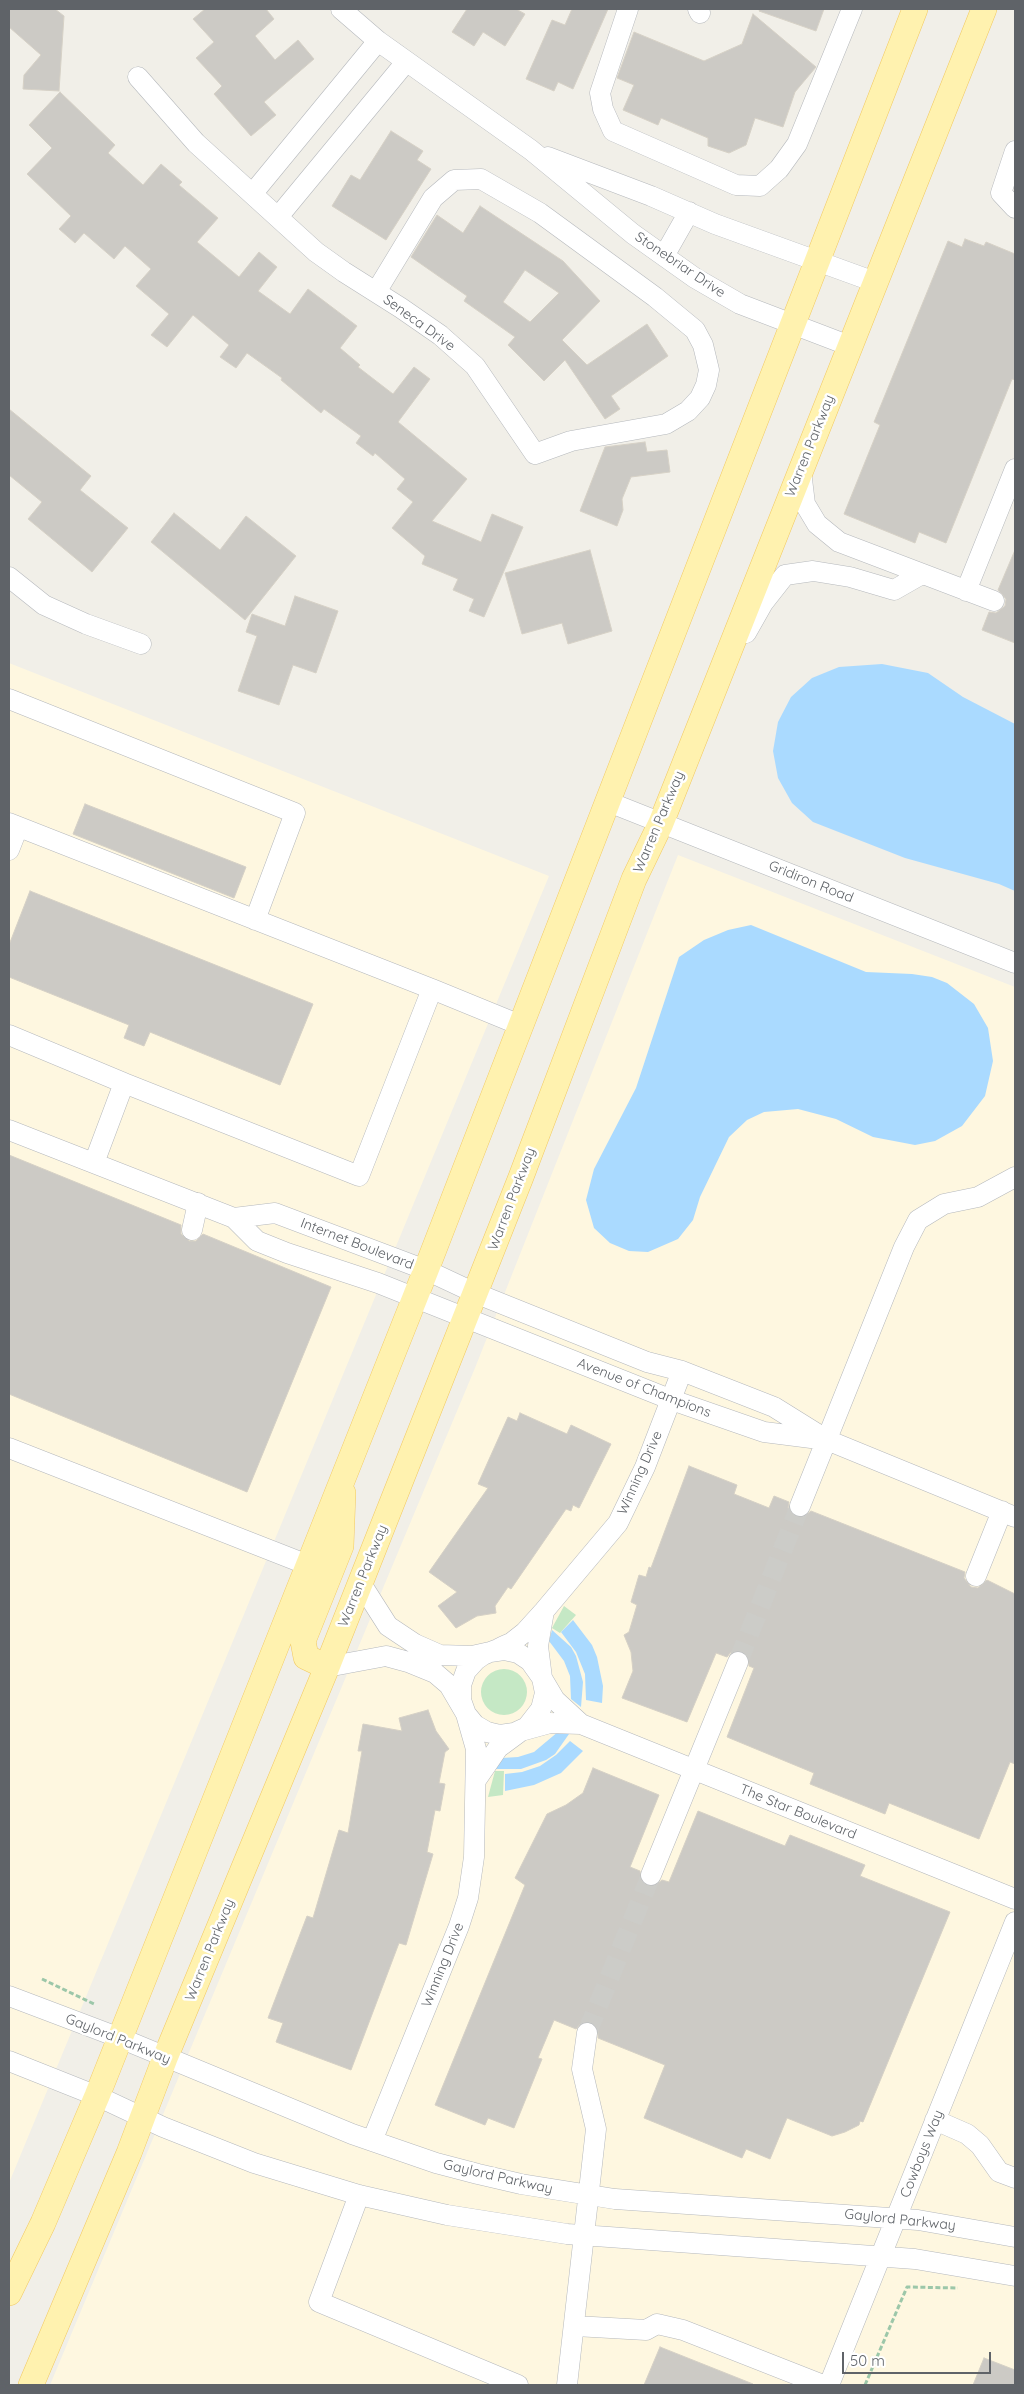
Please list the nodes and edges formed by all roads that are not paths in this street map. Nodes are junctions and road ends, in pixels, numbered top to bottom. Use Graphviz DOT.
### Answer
graph roads {
  1 [pos="341,9"];
  2 [pos="628,9"];
  3 [pos="852,9"];
  4 [pos="915,9"];
  5 [pos="984,9"];
  6 [pos="378,42"];
  7 [pos="406,62"];
  8 [pos="138,77"];
  9 [pos="531,150"];
  10 [pos="1015,151"];
  11 [pos="253,193"];
  12 [pos="1015,208"];
  13 [pos="689,212"];
  14 [pos="278,217"];
  15 [pos="664,256"];
  16 [pos="816,261"];
  17 [pos="875,282"];
  18 [pos="376,292"];
  19 [pos="792,324"];
  20 [pos="850,346"];
  21 [pos="1015,469"];
  22 [pos="801,470"];
  23 [pos="922,574"];
  24 [pos="9,577"];
  25 [pos="966,591"];
  26 [pos="994,601"];
  27 [pos="142,644"];
  28 [pos="718,679"];
  29 [pos="9,699"];
  30 [pos="606,801"];
  31 [pos="660,823"];
  32 [pos="13,825"];
  33 [pos="9,850"];
  34 [pos="255,920"];
  35 [pos="1015,964"];
  36 [pos="432,989"];
  37 [pos="520,1025"];
  38 [pos="9,1035"];
  39 [pos="124,1083"];
  40 [pos="9,1130"];
  41 [pos="94,1163"];
  42 [pos="1015,1177"];
  43 [pos="198,1203"];
  44 [pos="234,1218"];
  45 [pos="192,1230"];
  46 [pos="426,1270"];
  47 [pos="475,1293"];
  48 [pos="415,1298"];
  49 [pos="465,1319"];
  50 [pos="682,1371"];
  51 [pos="672,1400"];
  52 [pos="827,1440"];
  53 [pos="9,1448"];
  54 [pos="343,1478"];
  55 [pos="800,1506"];
  56 [pos="1009,1514"];
  57 [pos="308,1565"];
  58 [pos="976,1576"];
  59 [pos="360,1582"];
  60 [pos="544,1611"];
  61 [pos="490,1652"];
  62 [pos="427,1659"];
  63 [pos="738,1662"];
  64 [pos="327,1667"];
  65 [pos="542,1678"];
  66 [pos="466,1714"];
  67 [pos="581,1724"];
  68 [pos="520,1731"];
  69 [pos="694,1770"];
  70 [pos="476,1780"];
  71 [pos="651,1876"];
  72 [pos="1015,1899"];
  73 [pos="1015,1922"];
  74 [pos="9,1996"];
  75 [pos="587,2033"];
  76 [pos="120,2038"];
  77 [pos="165,2058"];
  78 [pos="9,2061"];
  79 [pos="97,2096"];
  80 [pos="143,2118"];
  81 [pos="935,2120"];
  82 [pos="372,2141"];
  83 [pos="1015,2178"];
  84 [pos="359,2194"];
  85 [pos="588,2195"];
  86 [pos="896,2218"];
  87 [pos="586,2236"];
  88 [pos="1015,2237"];
  89 [pos="881,2256"];
  90 [pos="1015,2276"];
  91 [pos="9,2293"];
  92 [pos="575,2326"];
  93 [pos="31,2385"];
  94 [pos="518,2385"];
  95 [pos="567,2385"];
  96 [pos="823,2385"];
  97 [pos="829,2385"];
  1 -- 6 [label="street, Stonebriar Drive"];
  2 -- 3 [label="street"];
  4 -- 16 [label="main road"];
  5 -- 17 [label="main road, Warren Parkway"];
  6 -- 7 [label="street, Stonebriar Drive"];
  6 -- 11 [label="street"];
  7 -- 9 [label="street, Stonebriar Drive"];
  7 -- 14 [label="street"];
  8 -- 11 [label="street, Seneca Drive"];
  9 -- 13 [label="street, Stonebriar Drive"];
  9 -- 15 [label="street, Stonebriar Drive"];
  10 -- 12 [label="street"];
  11 -- 14 [label="street, Seneca Drive"];
  13 -- 15 [label="street"];
  13 -- 16 [label="street, Stonebriar Drive"];
  14 -- 18 [label="street, Seneca Drive"];
  15 -- 19 [label="street, Stonebriar Drive"];
  16 -- 17 [label="street, Stonebriar Drive"];
  16 -- 19 [label="main road"];
  17 -- 20 [label="main road, Warren Parkway"];
  18 -- 18 [label="street, Seneca Drive"];
  19 -- 20 [label="street, Stonebriar Drive"];
  19 -- 30 [label="main road"];
  20 -- 22 [label="main road, Warren Parkway"];
  21 -- 25 [label="street"];
  22 -- 23 [label="street"];
  22 -- 28 [label="main road, Warren Parkway"];
  23 -- 25 [label="street"];
  23 -- 28 [label="street"];
  24 -- 27 [label="street"];
  25 -- 26 [label="street"];
  28 -- 31 [label="main road, Warren Parkway"];
  29 -- 34 [label="street"];
  30 -- 31 [label="street, Gridiron Road"];
  30 -- 37 [label="main road"];
  31 -- 35 [label="street, Gridiron Road"];
  31 -- 47 [label="main road, Warren Parkway"];
  32 -- 33 [label="street"];
  32 -- 34 [label="street"];
  34 -- 36 [label="street"];
  36 -- 37 [label="street"];
  36 -- 39 [label="street"];
  37 -- 46 [label="main road"];
  38 -- 39 [label="street"];
  39 -- 41 [label="street"];
  40 -- 41 [label="street, Internet Boulevard"];
  41 -- 43 [label="street, Internet Boulevard"];
  42 -- 52 [label="street"];
  43 -- 44 [label="street, Internet Boulevard"];
  43 -- 45 [label="street"];
  44 -- 46 [label="street, Internet Boulevard"];
  44 -- 48 [label="street, Internet Boulevard"];
  46 -- 47 [label="street, Internet Boulevard"];
  46 -- 48 [label="main road"];
  47 -- 49 [label="main road, Warren Parkway"];
  47 -- 50 [label="street, Avenue of Champions"];
  48 -- 49 [label="street, Internet Boulevard"];
  48 -- 54 [label="main road"];
  49 -- 51 [label="street, Avenue of Champions"];
  49 -- 59 [label="main road, Warren Parkway"];
  50 -- 51 [label="street, Winning Drive"];
  50 -- 52 [label="street, Avenue of Champions"];
  51 -- 52 [label="street, Avenue of Champions"];
  51 -- 60 [label="street, Winning Drive"];
  52 -- 55 [label="street"];
  52 -- 56 [label="street, Avenue of Champions"];
  53 -- 57 [label="street"];
  54 -- 57 [label="main road"];
  54 -- 64 [label="main road"];
  56 -- 58 [label="street"];
  57 -- 76 [label="main road"];
  59 -- 62 [label="street"];
  59 -- 64 [label="main road, Warren Parkway"];
  60 -- 61 [label="street, Winning Drive"];
  60 -- 65 [label="street"];
  61 -- 62 [label="street"];
  61 -- 65 [label="street"];
  61 -- 66 [label="street"];
  62 -- 64 [label="street"];
  62 -- 66 [label="street"];
  63 -- 69 [label="street"];
  64 -- 77 [label="main road, Warren Parkway"];
  65 -- 67 [label="street, The Star Boulevard"];
  65 -- 68 [label="street"];
  66 -- 68 [label="street"];
  66 -- 70 [label="street, Winning Drive"];
  67 -- 68 [label="street, The Star Boulevard"];
  67 -- 69 [label="street, The Star Boulevard"];
  68 -- 70 [label="street"];
  69 -- 71 [label="street"];
  69 -- 72 [label="street, The Star Boulevard"];
  70 -- 82 [label="street, Winning Drive"];
  73 -- 81 [label="street, Cowboys Way"];
  74 -- 76 [label="street, Gaylord Parkway"];
  75 -- 85 [label="street"];
  76 -- 77 [label="street, Gaylord Parkway"];
  76 -- 79 [label="main road"];
  77 -- 80 [label="main road, Warren Parkway"];
  77 -- 82 [label="street, Gaylord Parkway"];
  78 -- 79 [label="street"];
  79 -- 80 [label="street"];
  79 -- 91 [label="main road"];
  80 -- 84 [label="street"];
  80 -- 93 [label="main road, Warren Parkway"];
  81 -- 83 [label="street"];
  81 -- 86 [label="street, Cowboys Way"];
  82 -- 85 [label="street, Gaylord Parkway"];
  84 -- 87 [label="street"];
  84 -- 94 [label="street"];
  85 -- 86 [label="street, Gaylord Parkway"];
  85 -- 87 [label="street"];
  86 -- 88 [label="street, Gaylord Parkway"];
  86 -- 89 [label="street, Cowboys Way"];
  87 -- 89 [label="street"];
  87 -- 92 [label="street"];
  89 -- 90 [label="street"];
  89 -- 97 [label="street, Cowboys Way"];
  92 -- 95 [label="street"];
  92 -- 96 [label="street"];
}
